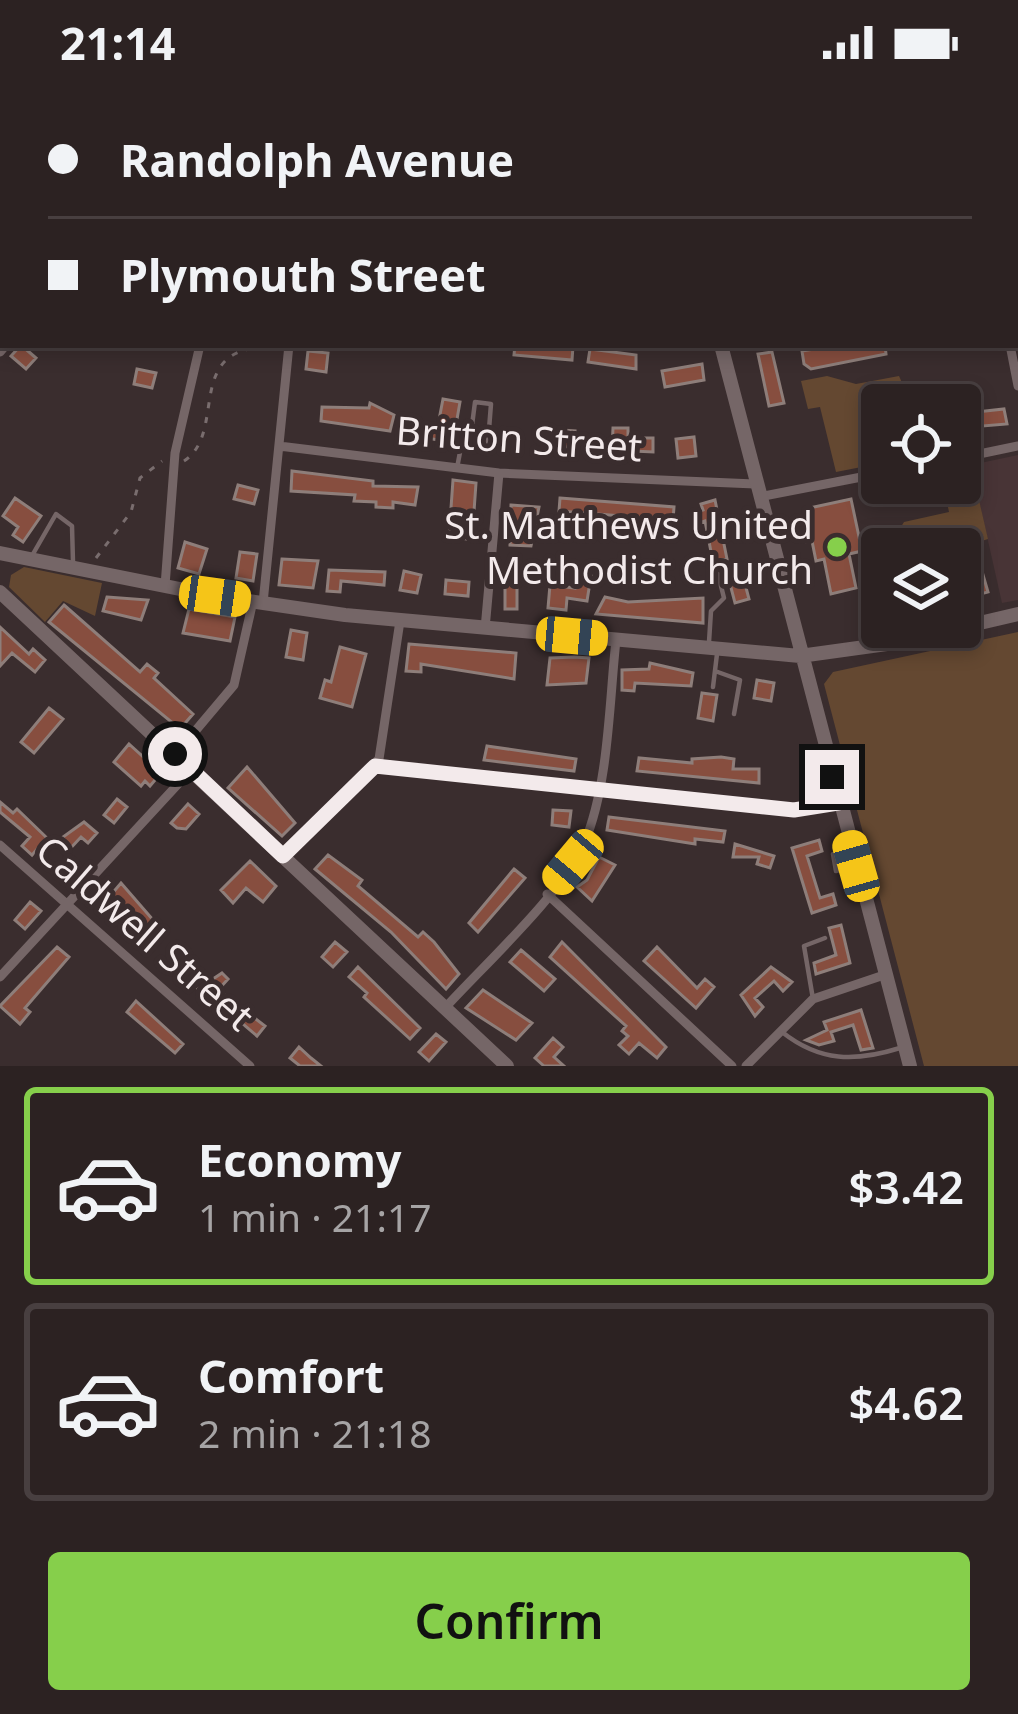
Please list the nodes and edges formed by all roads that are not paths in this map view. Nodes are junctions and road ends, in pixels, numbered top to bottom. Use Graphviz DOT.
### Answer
graph roads {
  1 [pos="199,348"];
  2 [pos="289,348"];
  3 [pos="723,348"];
  4 [pos="1011,348"];
  5 [pos="1018,386"];
  6 [pos="470,441"];
  7 [pos="279,446"];
  8 [pos="1018,446"];
  9 [pos="981,454"];
  10 [pos="457,468"];
  11 [pos="500,473"];
  12 [pos="861,476"];
  13 [pos="757,490"];
  14 [pos="0,555"];
  15 [pos="32,559"];
  16 [pos="73,567"];
  17 [pos="718,574"];
  18 [pos="165,586"];
  19 [pos="0,592"];
  20 [pos="258,602"];
  21 [pos="1018,614"];
  22 [pos="400,621"];
  23 [pos="485,629"];
  24 [pos="616,640"];
  25 [pos="713,648"];
  26 [pos="800,656"];
  27 [pos="715,671"];
  28 [pos="713,687"];
  29 [pos="734,714"];
  30 [pos="175,754"];
  31 [pos="375,766"];
  32 [pos="191,770"];
  33 [pos="597,791"];
  34 [pos="838,803"];
  35 [pos="0,845"];
  36 [pos="832,854"];
  37 [pos="283,856"];
  38 [pos="856,866"];
  39 [pos="836,871"];
  40 [pos="838,881"];
  41 [pos="547,894"];
  42 [pos="66,904"];
  43 [pos="825,938"];
  44 [pos="886,974"];
  45 [pos="0,977"];
  46 [pos="813,999"];
  47 [pos="445,1008"];
  48 [pos="778,1029"];
  49 [pos="905,1047"];
  50 [pos="250,1066"];
  51 [pos="507,1066"];
  52 [pos="732,1066"];
  53 [pos="746,1066"];
  54 [pos="910,1066"];
  1 -- 18 [label="street"];
  2 -- 7 [label="street"];
  3 -- 13 [label="main road"];
  4 -- 5 [label="street"];
  6 -- 6 [label="lane"];
  6 -- 10 [label="lane"];
  7 -- 10 [label="street, Britton Street"];
  7 -- 20 [label="street"];
  8 -- 9 [label="street"];
  10 -- 11 [label="street, Britton Street"];
  11 -- 13 [label="street, Britton Street"];
  11 -- 23 [label="street"];
  12 -- 13 [label="street, Britton Street"];
  13 -- 26 [label="main road"];
  14 -- 15 [label="main road"];
  15 -- 16 [label="main road"];
  15 -- 16 [label="lane"];
  16 -- 18 [label="main road"];
  17 -- 25 [label="lane"];
  18 -- 20 [label="main road"];
  19 -- 30 [label="main road"];
  20 -- 22 [label="main road"];
  20 -- 30 [label="street"];
  21 -- 26 [label="main road"];
  22 -- 23 [label="main road"];
  22 -- 31 [label="street"];
  23 -- 24 [label="main road"];
  24 -- 25 [label="main road"];
  24 -- 33 [label="street"];
  25 -- 26 [label="main road"];
  25 -- 27 [label="lane"];
  26 -- 34 [label="main road"];
  27 -- 28 [label="lane"];
  27 -- 29 [label="lane"];
  30 -- 32 [label="main road"];
  31 -- 33 [label="street"];
  31 -- 37 [label="street"];
  32 -- 37 [label="main road"];
  32 -- 42 [label="street"];
  33 -- 34 [label="street"];
  33 -- 41 [label="street"];
  34 -- 38 [label="main road"];
  35 -- 42 [label="street, Caldwell Street"];
  36 -- 39 [label="lane"];
  37 -- 47 [label="main road"];
  38 -- 39 [label="lane"];
  38 -- 44 [label="main road"];
  39 -- 40 [label="lane"];
  41 -- 47 [label="street"];
  41 -- 52 [label="street"];
  42 -- 45 [label="street"];
  42 -- 50 [label="street, Caldwell Street"];
  43 -- 46 [label="lane"];
  44 -- 46 [label="street"];
  44 -- 49 [label="main road"];
  46 -- 48 [label="street"];
  47 -- 51 [label="main road"];
  48 -- 49 [label="lane"];
  48 -- 53 [label="street"];
  49 -- 54 [label="main road"];
}
